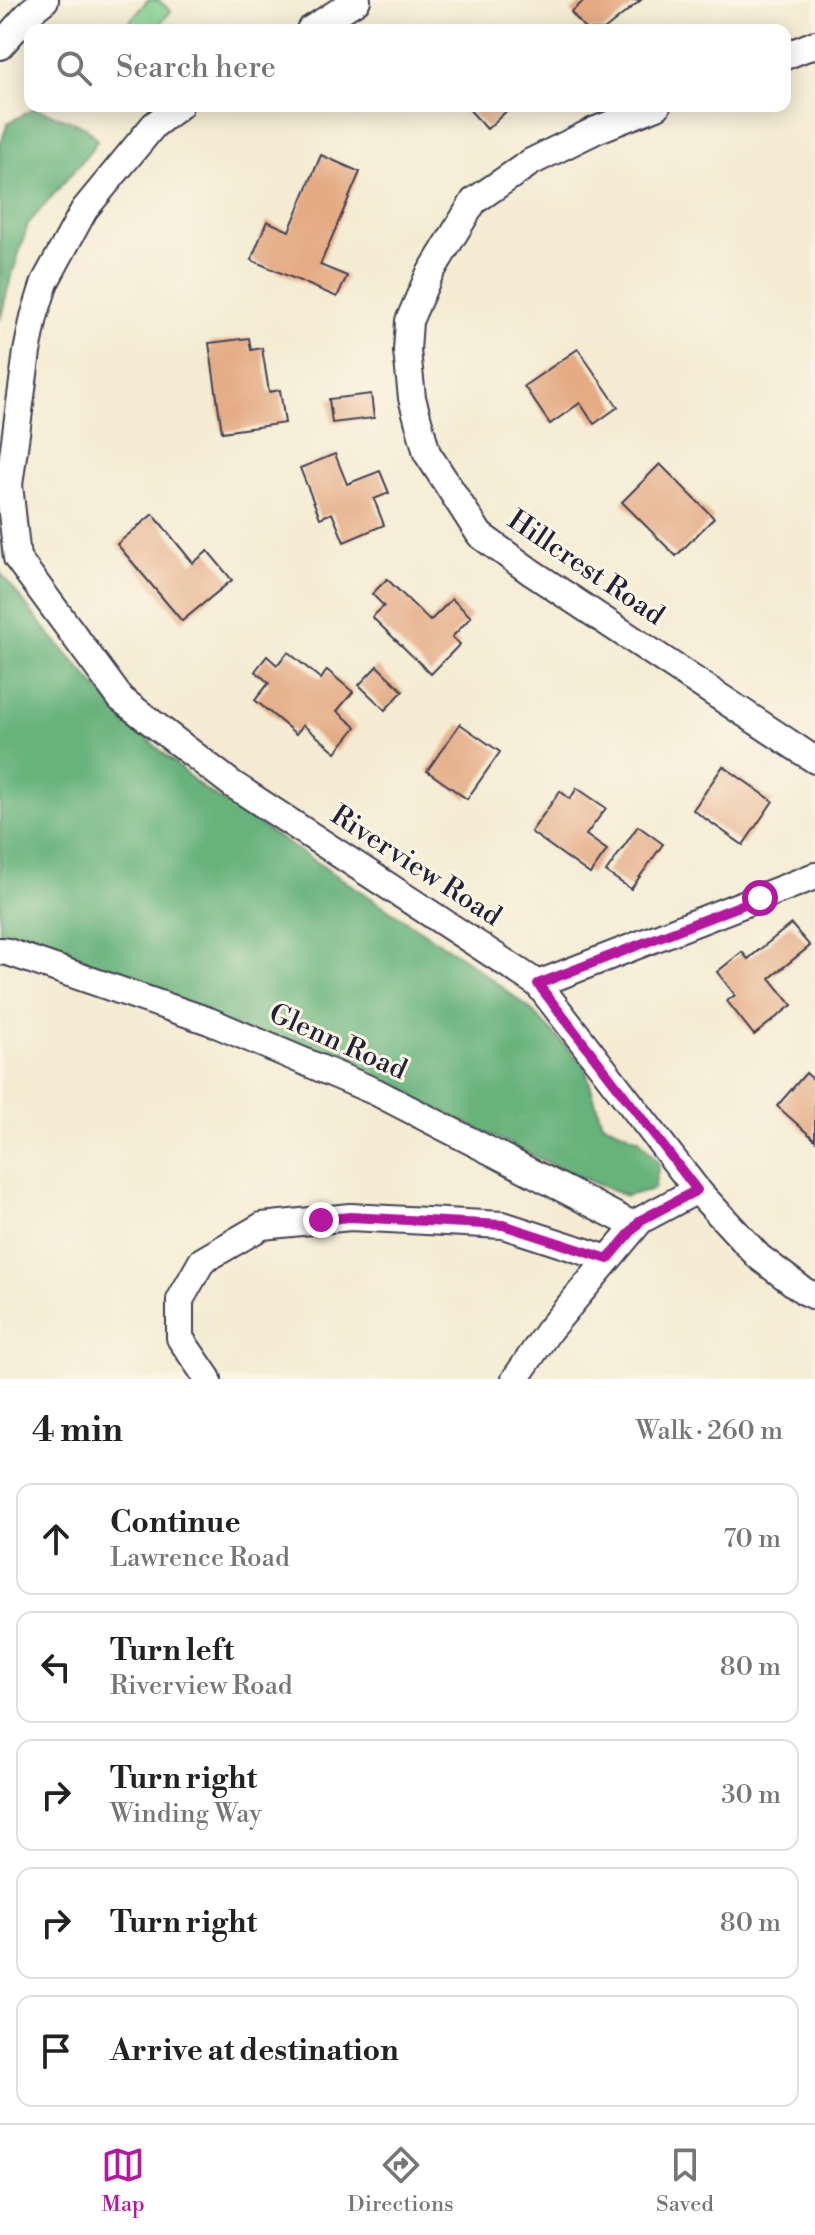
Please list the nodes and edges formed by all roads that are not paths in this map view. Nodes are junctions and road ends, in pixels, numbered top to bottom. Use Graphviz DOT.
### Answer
graph roads {
  1 [pos="45,0"];
  2 [pos="357,0"];
  3 [pos="319,24"];
  4 [pos="815,44"];
  5 [pos="0,46"];
  6 [pos="791,54"];
  7 [pos="171,112"];
  8 [pos="642,112"];
  9 [pos="815,760"];
  10 [pos="815,876"];
  11 [pos="0,951"];
  12 [pos="538,984"];
  13 [pos="697,1190"];
  14 [pos="635,1226"];
  15 [pos="608,1259"];
  16 [pos="815,1296"];
  17 [pos="208,1379"];
  18 [pos="515,1379"];
  1 -- 5 [label="street"];
  2 -- 3 [label="street"];
  4 -- 6 [label="street"];
  7 -- 12 [label="street, Riverview Road"];
  8 -- 9 [label="street, Hillcrest Road"];
  10 -- 12 [label="street"];
  11 -- 14 [label="street, Glenn Road"];
  12 -- 13 [label="street, Riverview Road"];
  13 -- 14 [label="street"];
  13 -- 16 [label="street, Riverview Road"];
  14 -- 15 [label="street"];
  15 -- 17 [label="street"];
  15 -- 18 [label="street"];
}
